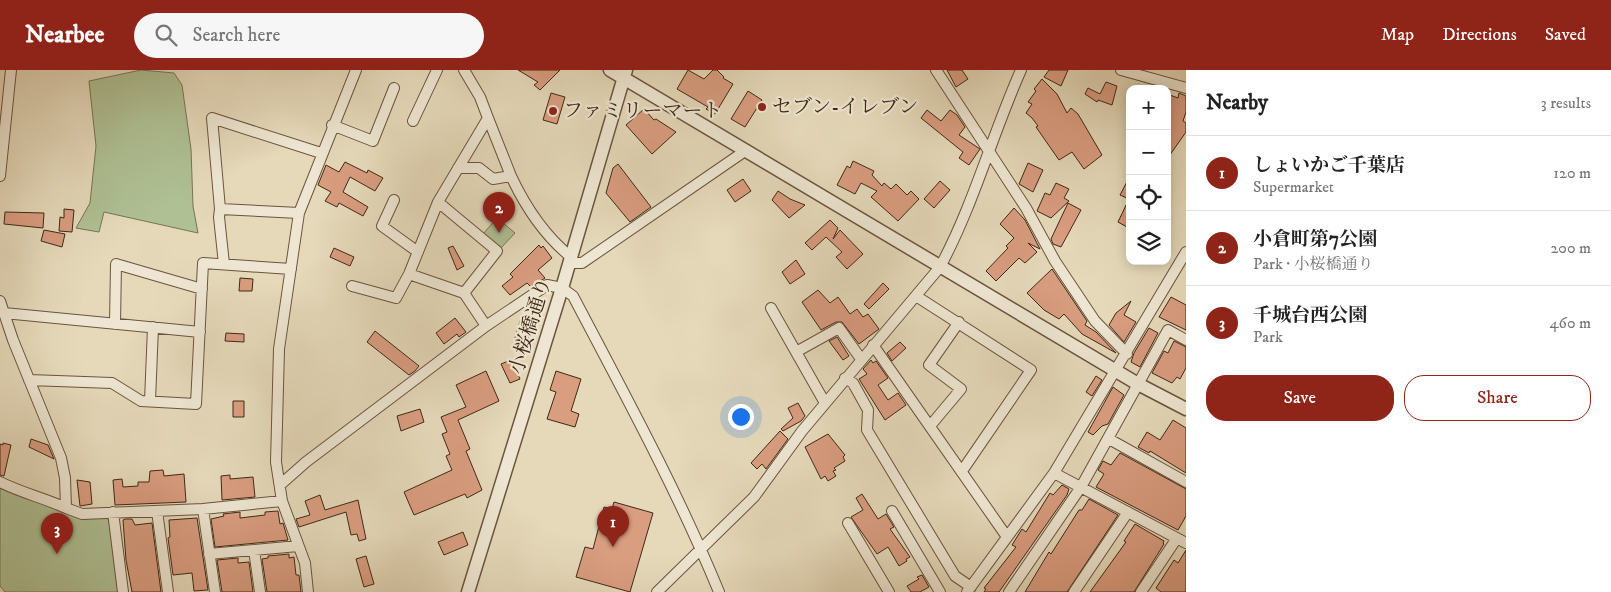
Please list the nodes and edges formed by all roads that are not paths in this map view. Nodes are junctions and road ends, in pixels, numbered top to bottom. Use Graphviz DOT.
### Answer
graph roads {
  1 [pos="11,70"];
  2 [pos="356,70"];
  3 [pos="437,70"];
  4 [pos="464,70"];
  5 [pos="610,70"];
  6 [pos="936,70"];
  7 [pos="1021,70"];
  8 [pos="1121,70"];
  9 [pos="625,74"];
  10 [pos="394,88"];
  11 [pos="1186,88"];
  12 [pos="488,118"];
  13 [pos="413,121"];
  14 [pos="332,125"];
  15 [pos="745,151"];
  16 [pos="990,152"];
  17 [pos="321,153"];
  18 [pos="458,168"];
  19 [pos="0,176"];
  20 [pos="510,176"];
  21 [pos="394,200"];
  22 [pos="438,202"];
  23 [pos="220,209"];
  24 [pos="299,213"];
  25 [pos="418,252"];
  26 [pos="1186,253"];
  27 [pos="570,260"];
  28 [pos="224,264"];
  29 [pos="940,267"];
  30 [pos="291,268"];
  31 [pos="409,274"];
  32 [pos="352,286"];
  33 [pos="562,288"];
  34 [pos="202,289"];
  35 [pos="464,293"];
  36 [pos="916,296"];
  37 [pos="0,302"];
  38 [pos="771,308"];
  39 [pos="4,313"];
  40 [pos="959,322"];
  41 [pos="115,324"];
  42 [pos="486,326"];
  43 [pos="153,327"];
  44 [pos="200,332"];
  45 [pos="1186,340"];
  46 [pos="873,345"];
  47 [pos="796,352"];
  48 [pos="1126,354"];
  49 [pos="861,359"];
  50 [pos="1117,371"];
  51 [pos="845,378"];
  52 [pos="29,380"];
  53 [pos="1138,384"];
  54 [pos="150,401"];
  55 [pos="825,403"];
  56 [pos="1186,409"];
  57 [pos="930,426"];
  58 [pos="1109,440"];
  59 [pos="962,471"];
  60 [pos="1054,473"];
  61 [pos="0,482"];
  62 [pos="1186,482"];
  63 [pos="280,485"];
  64 [pos="1081,487"];
  65 [pos="282,500"];
  66 [pos="66,508"];
  67 [pos="204,509"];
  68 [pos="158,510"];
  69 [pos="892,511"];
  70 [pos="113,512"];
  71 [pos="1128,512"];
  72 [pos="848,523"];
  73 [pos="1007,537"];
  74 [pos="1182,541"];
  75 [pos="298,546"];
  76 [pos="700,548"];
  77 [pos="254,550"];
  78 [pos="210,554"];
  79 [pos="969,589"];
  80 [pos="123,592"];
  81 [pos="168,592"];
  82 [pos="215,592"];
  83 [pos="260,592"];
  84 [pos="308,592"];
  85 [pos="468,592"];
  86 [pos="657,592"];
  87 [pos="718,592"];
  88 [pos="889,592"];
  89 [pos="940,592"];
  90 [pos="1009,592"];
  91 [pos="1074,592"];
  92 [pos="1141,592"];
  1 -- 19 [label="street"];
  2 -- 14 [label="street"];
  3 -- 13 [label="street"];
  4 -- 12 [label="street"];
  5 -- 9 [label="street"];
  6 -- 16 [label="street"];
  7 -- 16 [label="street"];
  8 -- 11 [label="street"];
  9 -- 15 [label="street"];
  9 -- 27 [label="street, 小桜橋通り"];
  10 -- 14 [label="street"];
  12 -- 18 [label="street"];
  12 -- 20 [label="street"];
  14 -- 17 [label="street"];
  15 -- 27 [label="street"];
  15 -- 29 [label="street"];
  16 -- 29 [label="street"];
  16 -- 48 [label="street"];
  17 -- 23 [label="street"];
  17 -- 24 [label="street"];
  18 -- 20 [label="street"];
  18 -- 22 [label="street"];
  20 -- 27 [label="street"];
  21 -- 25 [label="street"];
  22 -- 25 [label="street"];
  22 -- 35 [label="street"];
  23 -- 24 [label="street"];
  23 -- 28 [label="street"];
  24 -- 30 [label="street"];
  25 -- 31 [label="street"];
  26 -- 48 [label="street"];
  27 -- 33 [label="street, 小桜橋通り"];
  28 -- 30 [label="street"];
  28 -- 34 [label="street"];
  29 -- 36 [label="street"];
  29 -- 50 [label="street"];
  30 -- 63 [label="street"];
  31 -- 32 [label="street"];
  31 -- 35 [label="street"];
  33 -- 42 [label="street"];
  33 -- 76 [label="street"];
  33 -- 85 [label="street, 小桜橋通り"];
  34 -- 41 [label="street"];
  34 -- 44 [label="street"];
  35 -- 42 [label="street"];
  36 -- 40 [label="street"];
  36 -- 46 [label="street"];
  37 -- 39 [label="street"];
  38 -- 47 [label="street"];
  39 -- 41 [label="street"];
  39 -- 52 [label="street"];
  40 -- 57 [label="street"];
  40 -- 59 [label="street"];
  41 -- 43 [label="street"];
  42 -- 63 [label="street"];
  43 -- 44 [label="street"];
  43 -- 54 [label="street"];
  44 -- 54 [label="street"];
  45 -- 53 [label="street"];
  46 -- 49 [label="street"];
  46 -- 57 [label="street"];
  47 -- 49 [label="street"];
  47 -- 55 [label="street"];
  48 -- 50 [label="street"];
  49 -- 51 [label="street"];
  50 -- 53 [label="street"];
  50 -- 60 [label="street"];
  51 -- 55 [label="street"];
  51 -- 79 [label="street"];
  52 -- 54 [label="street"];
  52 -- 66 [label="street"];
  53 -- 56 [label="street"];
  53 -- 58 [label="street"];
  55 -- 76 [label="street"];
  57 -- 59 [label="street"];
  58 -- 62 [label="street"];
  58 -- 64 [label="street"];
  59 -- 73 [label="street"];
  60 -- 64 [label="street"];
  60 -- 73 [label="street"];
  61 -- 66 [label="street"];
  63 -- 65 [label="street"];
  64 -- 71 [label="street"];
  64 -- 90 [label="street"];
  65 -- 67 [label="street"];
  65 -- 75 [label="street"];
  66 -- 70 [label="street"];
  67 -- 68 [label="street"];
  67 -- 78 [label="street"];
  68 -- 70 [label="street"];
  68 -- 81 [label="street"];
  69 -- 89 [label="street"];
  70 -- 80 [label="street"];
  71 -- 74 [label="street"];
  71 -- 91 [label="street"];
  72 -- 88 [label="street"];
  73 -- 79 [label="street"];
  74 -- 92 [label="street"];
  75 -- 77 [label="street"];
  75 -- 84 [label="street"];
  76 -- 86 [label="street"];
  76 -- 87 [label="street"];
  77 -- 78 [label="street"];
  77 -- 83 [label="street"];
  78 -- 82 [label="street"];
}
